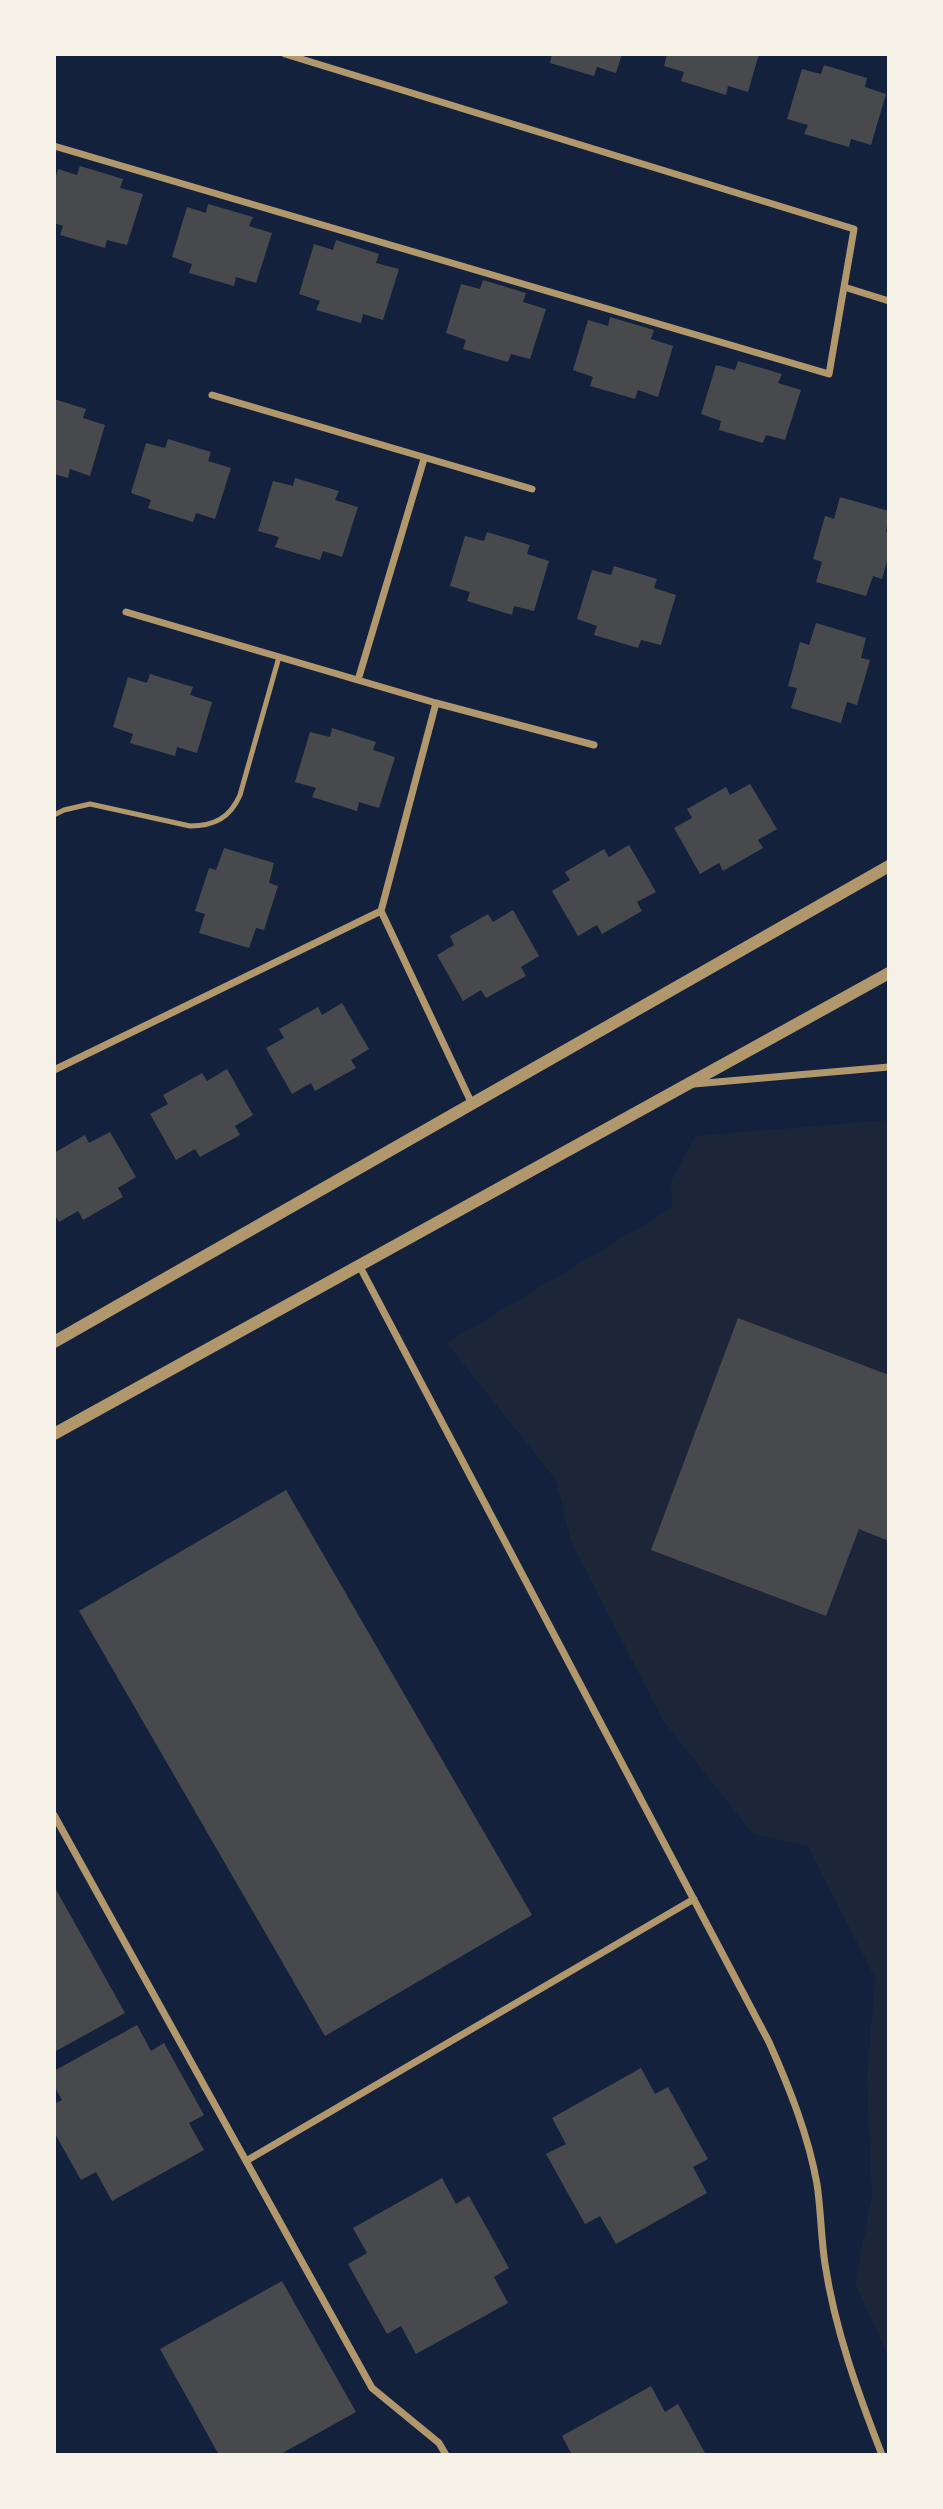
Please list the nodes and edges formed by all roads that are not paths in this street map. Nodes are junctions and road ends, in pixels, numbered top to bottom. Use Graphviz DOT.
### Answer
graph roads {
  1 [pos="285,54"];
  2 [pos="54,146"];
  3 [pos="844,287"];
  4 [pos="889,301"];
  5 [pos="212,395"];
  6 [pos="424,459"];
  7 [pos="532,489"];
  8 [pos="126,612"];
  9 [pos="279,657"];
  10 [pos="358,680"];
  11 [pos="436,703"];
  12 [pos="594,746"];
  13 [pos="54,816"];
  14 [pos="889,866"];
  15 [pos="381,911"];
  16 [pos="889,973"];
  17 [pos="889,1067"];
  18 [pos="54,1070"];
  19 [pos="684,1085"];
  20 [pos="472,1104"];
  21 [pos="359,1265"];
  22 [pos="54,1342"];
  23 [pos="54,1434"];
  24 [pos="54,1815"];
  25 [pos="694,1899"];
  26 [pos="246,2161"];
  27 [pos="446,2455"];
  28 [pos="882,2455"];
  1 -- 3 [label="street"];
  2 -- 3 [label="street"];
  3 -- 4 [label="street"];
  5 -- 6 [label="street"];
  6 -- 7 [label="street"];
  6 -- 10 [label="street"];
  8 -- 9 [label="street"];
  9 -- 10 [label="street"];
  9 -- 13 [label="lane"];
  10 -- 11 [label="street"];
  11 -- 12 [label="street"];
  11 -- 15 [label="street"];
  14 -- 20 [label="street"];
  15 -- 18 [label="street"];
  15 -- 20 [label="street"];
  16 -- 19 [label="street"];
  17 -- 19 [label="street"];
  19 -- 21 [label="street"];
  20 -- 22 [label="street"];
  21 -- 23 [label="street"];
  21 -- 25 [label="street"];
  24 -- 26 [label="street"];
  25 -- 26 [label="street"];
  25 -- 28 [label="street"];
  26 -- 27 [label="street"];
}
